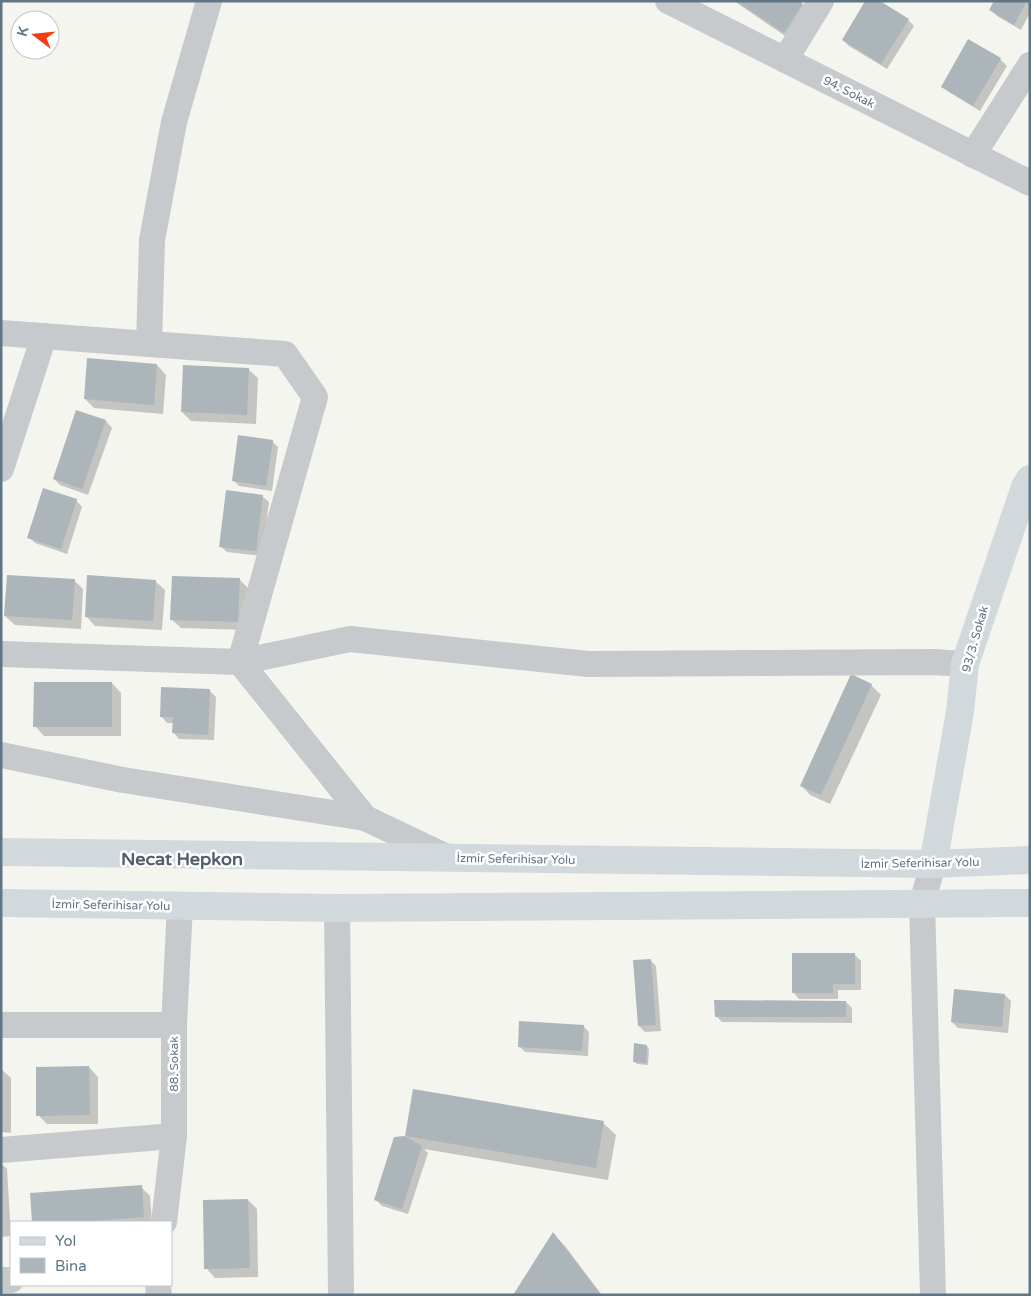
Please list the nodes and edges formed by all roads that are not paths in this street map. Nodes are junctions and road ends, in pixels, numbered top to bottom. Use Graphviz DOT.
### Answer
graph roads {
  1 [pos="209,1"];
  2 [pos="668,1"];
  3 [pos="821,1"];
  4 [pos="785,60"];
  5 [pos="1030,65"];
  6 [pos="973,155"];
  7 [pos="1030,183"];
  8 [pos="1,333"];
  9 [pos="44,336"];
  10 [pos="149,344"];
  11 [pos="1,469"];
  12 [pos="1030,478"];
  13 [pos="1,654"];
  14 [pos="240,662"];
  15 [pos="965,664"];
  16 [pos="1,756"];
  17 [pos="365,818"];
  18 [pos="1,852"];
  19 [pos="448,858"];
  20 [pos="1030,860"];
  21 [pos="933,864"];
  22 [pos="1,903"];
  23 [pos="922,903"];
  24 [pos="1030,903"];
  25 [pos="180,906"];
  26 [pos="337,908"];
  27 [pos="1,1025"];
  28 [pos="174,1025"];
  29 [pos="174,1136"];
  30 [pos="1,1150"];
  31 [pos="164,1221"];
  32 [pos="341,1295"];
  33 [pos="933,1295"];
  1 -- 10 [label="street"];
  2 -- 4 [label="street, 94. Sokak"];
  3 -- 4 [label="street"];
  4 -- 6 [label="street, 94. Sokak"];
  5 -- 6 [label="street"];
  6 -- 7 [label="street, 94. Sokak"];
  8 -- 9 [label="street"];
  9 -- 10 [label="street"];
  9 -- 11 [label="street"];
  10 -- 14 [label="street"];
  12 -- 15 [label="main road, 93/3. Sokak"];
  13 -- 14 [label="street"];
  14 -- 15 [label="street"];
  14 -- 17 [label="street"];
  15 -- 21 [label="main road, 93/3. Sokak"];
  16 -- 17 [label="street"];
  17 -- 19 [label="street"];
  18 -- 19 [label="main road, İzmir Seferihisar Yolu"];
  19 -- 21 [label="main road, İzmir Seferihisar Yolu"];
  20 -- 21 [label="main road, İzmir Seferihisar Yolu"];
  21 -- 23 [label="street"];
  22 -- 25 [label="main road, İzmir Seferihisar Yolu"];
  23 -- 24 [label="main road, İzmir Seferihisar Yolu"];
  23 -- 26 [label="main road, İzmir Seferihisar Yolu"];
  23 -- 33 [label="street"];
  25 -- 26 [label="main road, İzmir Seferihisar Yolu"];
  25 -- 28 [label="street, 88. Sokak"];
  26 -- 32 [label="street"];
  27 -- 28 [label="street"];
  28 -- 29 [label="street, 88. Sokak"];
  29 -- 30 [label="street"];
  29 -- 31 [label="street, 88. Sokak"];
}
